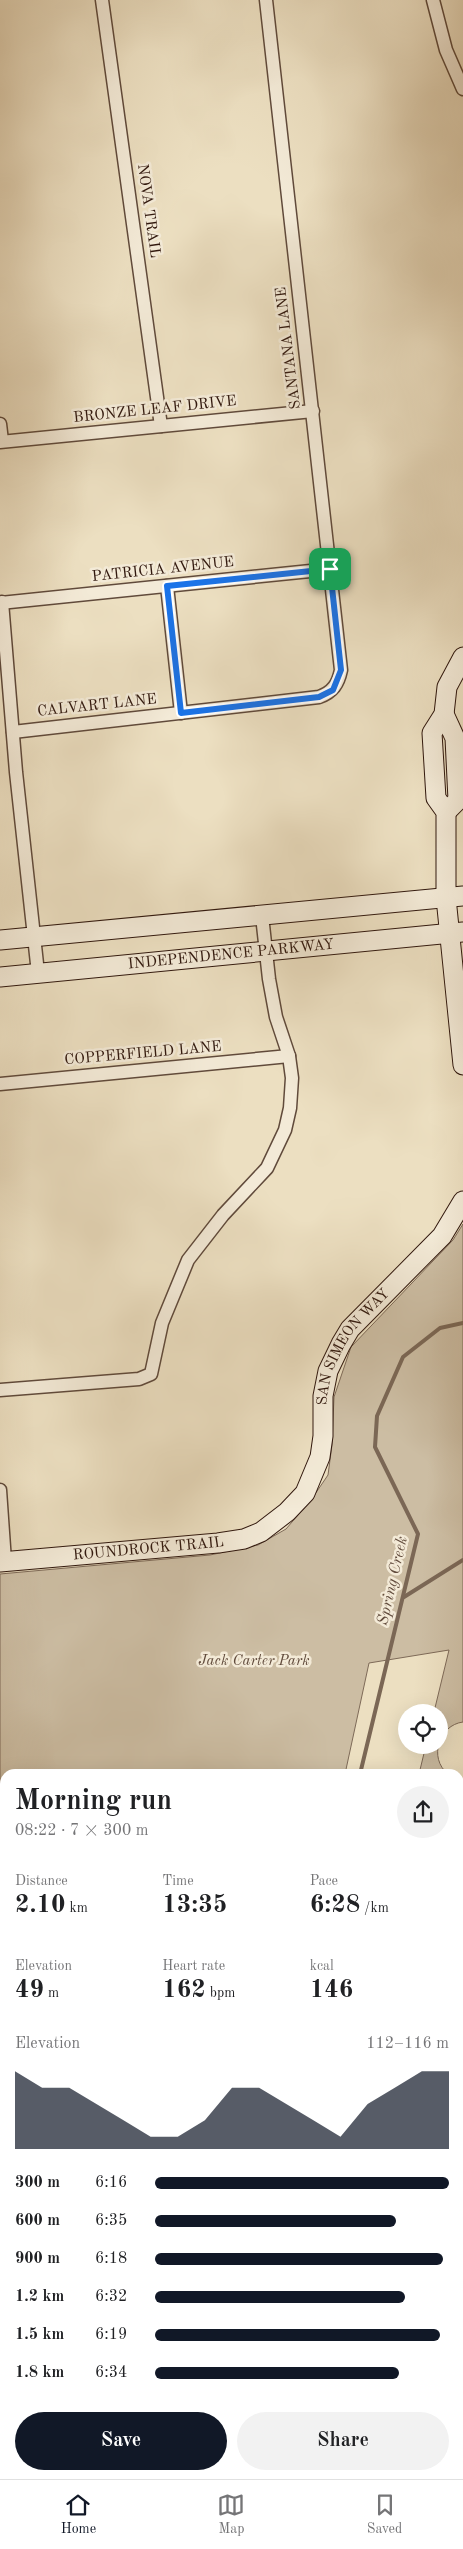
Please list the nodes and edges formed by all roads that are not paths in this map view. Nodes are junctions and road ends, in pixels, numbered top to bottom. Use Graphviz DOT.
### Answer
graph roads {
  1 [pos="102,0"];
  2 [pos="266,0"];
  3 [pos="433,0"];
  4 [pos="463,89"];
  5 [pos="313,411"];
  6 [pos="0,424"];
  7 [pos="161,426"];
  8 [pos="1,442"];
  9 [pos="330,569"];
  10 [pos="167,586"];
  11 [pos="1,603"];
  12 [pos="463,657"];
  13 [pos="333,690"];
  14 [pos="181,713"];
  15 [pos="13,732"];
  16 [pos="454,898"];
  17 [pos="262,916"];
  18 [pos="456,933"];
  19 [pos="32,937"];
  20 [pos="0,940"];
  21 [pos="266,951"];
  22 [pos="38,973"];
  23 [pos="0,977"];
  24 [pos="289,1056"];
  25 [pos="463,1065"];
  26 [pos="0,1084"];
  27 [pos="463,1201"];
  28 [pos="0,1390"];
  29 [pos="0,1490"];
  30 [pos="287,1512"];
  31 [pos="3,1561"];
  1 -- 7 [label="street, NOVA TRAIL"];
  2 -- 5 [label="street, SANTANA LANE"];
  3 -- 4 [label="street"];
  5 -- 7 [label="street, BRONZE LEAF DRIVE"];
  5 -- 9 [label="street, SANTANA LANE"];
  6 -- 8 [label="street"];
  7 -- 8 [label="street, BRONZE LEAF DRIVE"];
  9 -- 10 [label="street, PATRICIA AVENUE"];
  9 -- 13 [label="street, SANTANA LANE"];
  10 -- 11 [label="street, PATRICIA AVENUE"];
  10 -- 14 [label="street"];
  11 -- 15 [label="street"];
  12 -- 16 [label="street"];
  13 -- 14 [label="street, CALVART LANE"];
  14 -- 15 [label="street, CALVART LANE"];
  15 -- 19 [label="street"];
  16 -- 17 [label="street"];
  16 -- 18 [label="street"];
  17 -- 19 [label="street"];
  17 -- 21 [label="street"];
  18 -- 21 [label="street, INDEPENDENCE PARKWAY"];
  18 -- 25 [label="street"];
  19 -- 20 [label="street"];
  19 -- 22 [label="street"];
  21 -- 22 [label="street, INDEPENDENCE PARKWAY"];
  21 -- 24 [label="street"];
  22 -- 23 [label="street, INDEPENDENCE PARKWAY"];
  24 -- 26 [label="street, COPPERFIELD LANE"];
  24 -- 28 [label="street"];
  27 -- 30 [label="street, SAN SIMEON WAY"];
  29 -- 31 [label="street"];
  30 -- 31 [label="street, ROUNDROCK TRAIL"];
}
